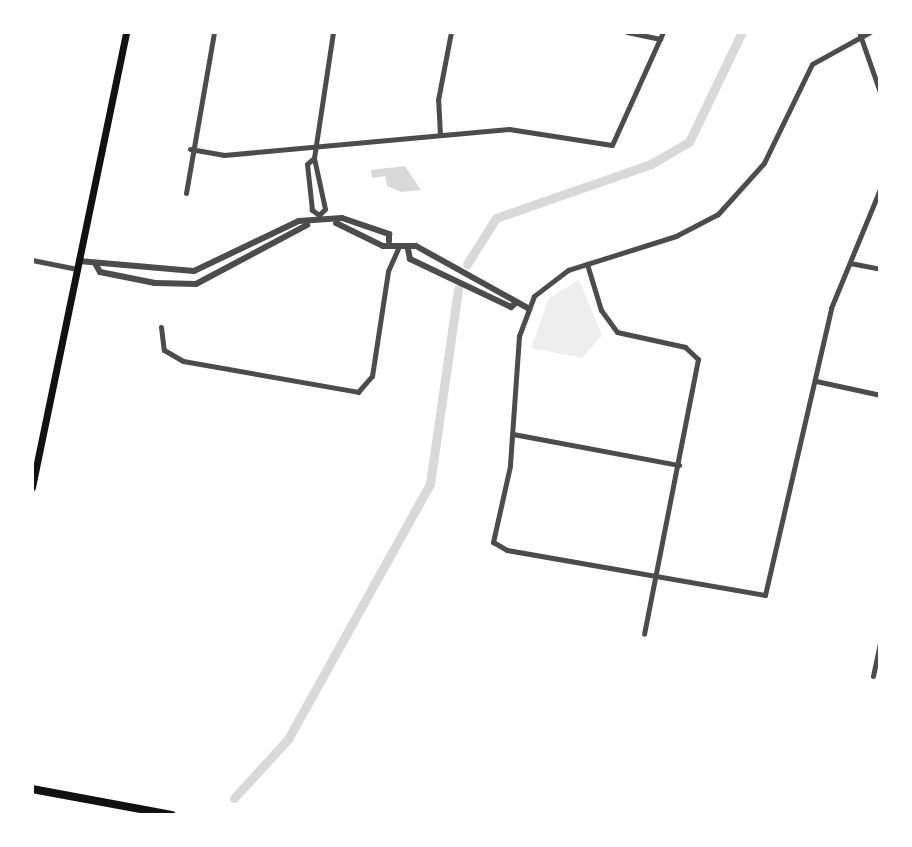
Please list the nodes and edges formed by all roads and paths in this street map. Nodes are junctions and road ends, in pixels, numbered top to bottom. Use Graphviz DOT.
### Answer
graph roads {
  1 [pos="126,32"];
  2 [pos="214,32"];
  3 [pos="333,32"];
  4 [pos="451,32"];
  5 [pos="627,32"];
  6 [pos="663,32"];
  7 [pos="870,32"];
  8 [pos="860,35"];
  9 [pos="660,39"];
  10 [pos="880,92"];
  11 [pos="440,135"];
  12 [pos="314,146"];
  13 [pos="190,149"];
  14 [pos="314,158"];
  15 [pos="880,189"];
  16 [pos="186,193"];
  17 [pos="319,215"];
  18 [pos="336,223"];
  19 [pos="307,225"];
  20 [pos="319,225"];
  21 [pos="389,241"];
  22 [pos="399,245"];
  23 [pos="408,249"];
  24 [pos="32,260"];
  25 [pos="850,263"];
  26 [pos="587,264"];
  27 [pos="78,265"];
  28 [pos="96,265"];
  29 [pos="880,269"];
  30 [pos="516,303"];
  31 [pos="528,308"];
  32 [pos="161,327"];
  33 [pos="816,381"];
  34 [pos="880,395"];
  35 [pos="513,434"];
  36 [pos="679,465"];
  37 [pos="32,487"];
  38 [pos="656,579"];
  39 [pos="644,634"];
  40 [pos="880,644"];
  41 [pos="873,676"];
  42 [pos="32,789"];
  43 [pos="172,815"];
  1 -- 27 [label="main road"];
  2 -- 13 [label="street"];
  3 -- 12 [label="street"];
  4 -- 11 [label="street"];
  5 -- 9 [label="street"];
  6 -- 9 [label="street"];
  7 -- 8 [label="street"];
  8 -- 10 [label="street"];
  8 -- 26 [label="street"];
  9 -- 11 [label="street"];
  11 -- 12 [label="street"];
  12 -- 13 [label="street"];
  12 -- 14 [label="street"];
  13 -- 16 [label="street"];
  14 -- 17 [label="street"];
  14 -- 17 [label="street"];
  15 -- 25 [label="street"];
  17 -- 20 [label="street"];
  18 -- 20 [label="street"];
  18 -- 21 [label="street"];
  18 -- 21 [label="street"];
  19 -- 20 [label="street"];
  19 -- 28 [label="street"];
  19 -- 28 [label="street"];
  21 -- 22 [label="street"];
  22 -- 23 [label="street"];
  22 -- 32 [label="street"];
  23 -- 30 [label="street"];
  23 -- 30 [label="street"];
  24 -- 27 [label="street"];
  25 -- 29 [label="street"];
  25 -- 33 [label="street"];
  26 -- 31 [label="street"];
  26 -- 36 [label="street"];
  27 -- 28 [label="street"];
  27 -- 37 [label="main road"];
  30 -- 31 [label="street"];
  31 -- 35 [label="street"];
  33 -- 34 [label="street"];
  33 -- 38 [label="street"];
  35 -- 36 [label="street"];
  35 -- 38 [label="street"];
  36 -- 38 [label="street"];
  38 -- 39 [label="street"];
  40 -- 41 [label="street"];
  42 -- 43 [label="main road"];
}
